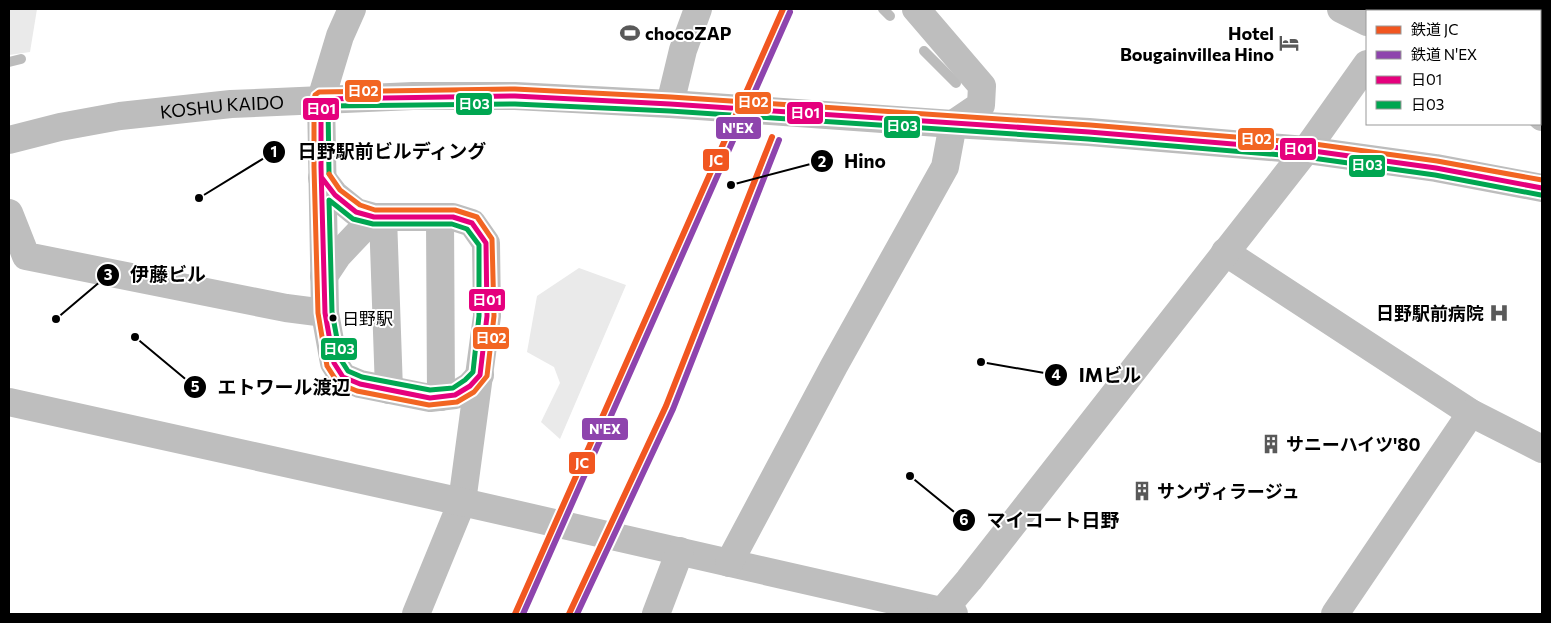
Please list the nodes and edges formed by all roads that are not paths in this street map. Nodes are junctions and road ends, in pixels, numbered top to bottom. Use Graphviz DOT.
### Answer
graph roads {
  1 [pos="352,9"];
  2 [pos="698,9"];
  3 [pos="916,9"];
  4 [pos="1341,9"];
  5 [pos="1366,22"];
  6 [pos="1366,65"];
  7 [pos="321,99"];
  8 [pos="670,104"];
  9 [pos="953,124"];
  10 [pos="9,140"];
  11 [pos="1306,150"];
  12 [pos="322,178"];
  13 [pos="1542,188"];
  14 [pos="9,213"];
  15 [pos="379,217"];
  16 [pos="440,217"];
  17 [pos="1225,252"];
  18 [pos="324,276"];
  19 [pos="325,313"];
  20 [pos="480,375"];
  21 [pos="389,390"];
  22 [pos="436,397"];
  23 [pos="9,402"];
  24 [pos="1471,413"];
  25 [pos="470,446"];
  26 [pos="1542,448"];
  27 [pos="462,502"];
  28 [pos="680,551"];
  29 [pos="729,562"];
  30 [pos="945,613"];
  31 [pos="416,614"];
  32 [pos="656,614"];
  33 [pos="1335,614"];
  1 -- 7 [label="main road"];
  2 -- 8 [label="street"];
  3 -- 9 [label="street"];
  4 -- 5 [label="street"];
  6 -- 11 [label="street"];
  7 -- 8 [label="main road, KOSHU KAIDO"];
  7 -- 10 [label="main road, KOSHU KAIDO"];
  7 -- 12 [label="street"];
  8 -- 9 [label="main road, KOSHU KAIDO"];
  9 -- 11 [label="main road, KOSHU KAIDO"];
  9 -- 29 [label="street"];
  11 -- 13 [label="main road, KOSHU KAIDO"];
  11 -- 17 [label="street"];
  12 -- 15 [label="street"];
  12 -- 18 [label="street"];
  14 -- 19 [label="street"];
  15 -- 16 [label="street"];
  15 -- 18 [label="street"];
  15 -- 21 [label="street"];
  16 -- 20 [label="street"];
  16 -- 22 [label="street"];
  17 -- 24 [label="street"];
  17 -- 30 [label="street"];
  18 -- 19 [label="street"];
  19 -- 21 [label="street"];
  20 -- 22 [label="street"];
  20 -- 25 [label="street"];
  21 -- 22 [label="street"];
  22 -- 25 [label="street"];
  23 -- 27 [label="street"];
  24 -- 26 [label="street"];
  24 -- 33 [label="street"];
  25 -- 27 [label="street"];
  27 -- 28 [label="street"];
  27 -- 31 [label="street"];
  28 -- 29 [label="street"];
  28 -- 32 [label="street"];
  29 -- 30 [label="street"];
}
